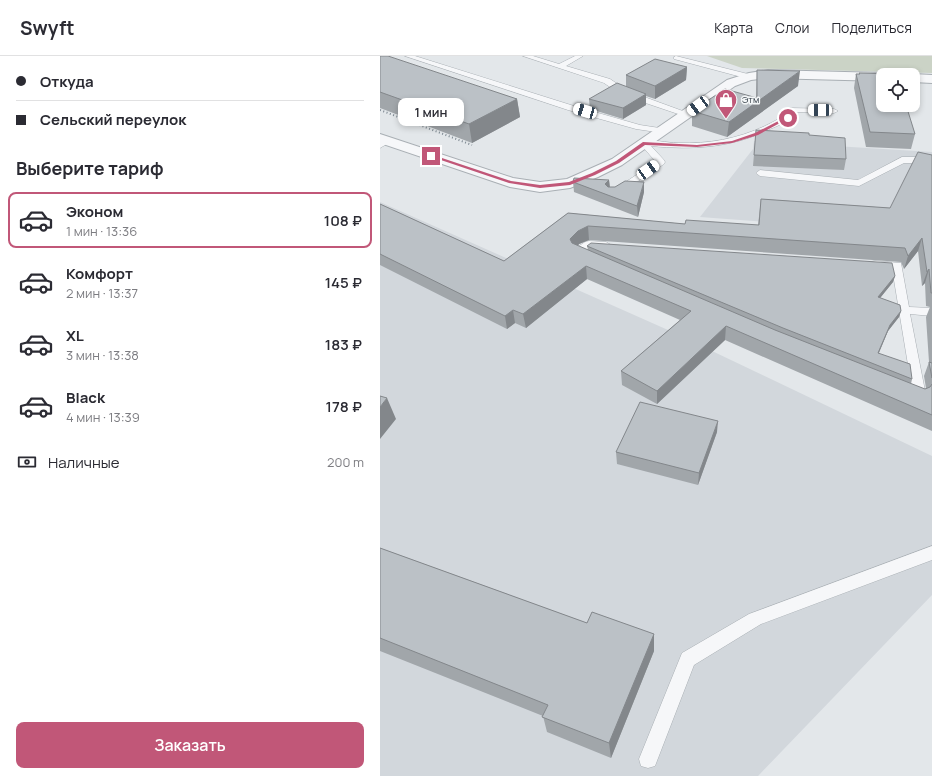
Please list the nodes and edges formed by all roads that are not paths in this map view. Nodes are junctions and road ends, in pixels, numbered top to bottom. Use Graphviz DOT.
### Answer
graph roads {
  1 [pos="408,56"];
  2 [pos="526,56"];
  3 [pos="580,56"];
  4 [pos="676,58"];
  5 [pos="560,66"];
  6 [pos="749,77"];
  7 [pos="876,77"];
  8 [pos="920,78"];
  9 [pos="932,79"];
  10 [pos="834,111"];
  11 [pos="687,114"];
  12 [pos="662,131"];
  13 [pos="383,141"];
  14 [pos="644,143"];
  15 [pos="932,160"];
  16 [pos="760,173"];
  17 [pos="612,194"];
  18 [pos="620,246"];
  19 [pos="599,262"];
  20 [pos="865,263"];
  21 [pos="904,310"];
  22 [pos="932,312"];
  23 [pos="898,387"];
  24 [pos="932,554"];
  25 [pos="648,759"];
  1 -- 12 [label="lane"];
  2 -- 5 [label="lane"];
  3 -- 5 [label="lane"];
  4 -- 6 [label="lane"];
  5 -- 11 [label="lane"];
  6 -- 7 [label="street"];
  6 -- 11 [label="street"];
  8 -- 9 [label="street"];
  10 -- 14 [label="lane"];
  11 -- 12 [label="street"];
  12 -- 14 [label="street"];
  13 -- 14 [label="street"];
  14 -- 17 [label="lane"];
  15 -- 16 [label="lane"];
  18 -- 19 [label="lane"];
  20 -- 21 [label="lane"];
  21 -- 22 [label="lane"];
  21 -- 23 [label="lane"];
  24 -- 25 [label="lane"];
}
